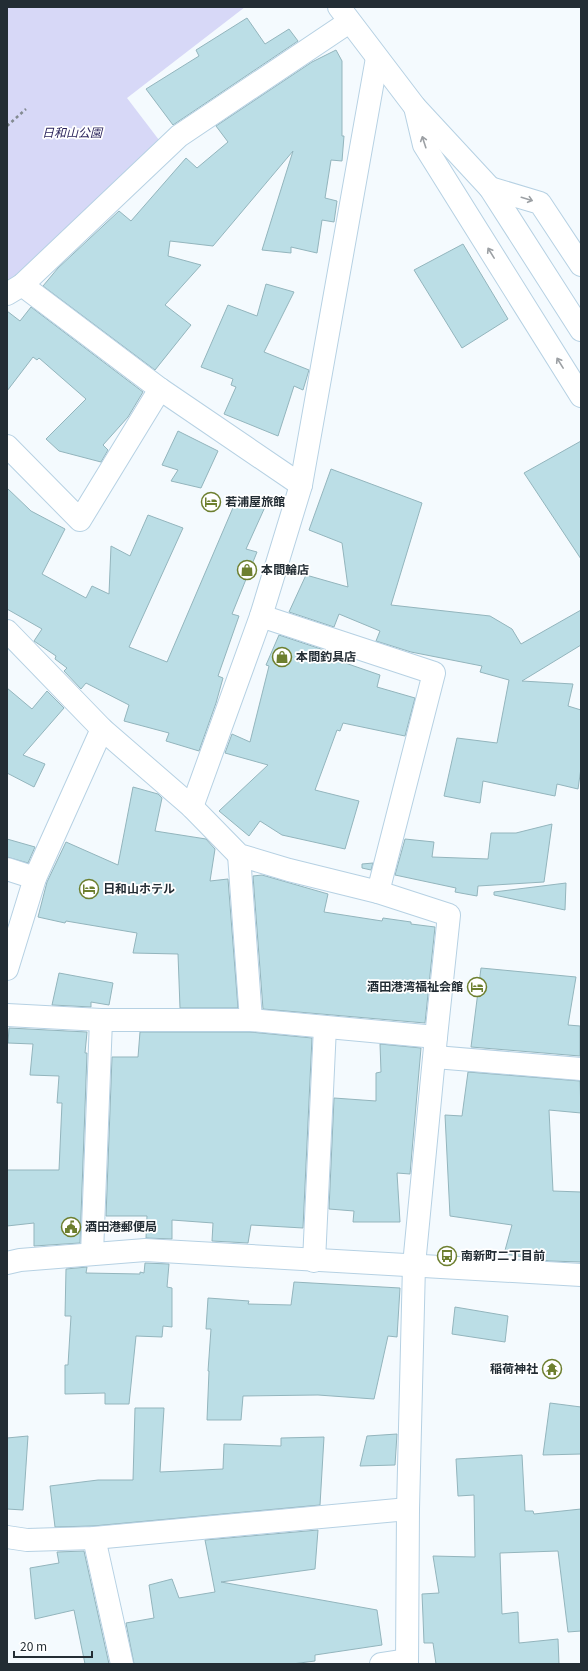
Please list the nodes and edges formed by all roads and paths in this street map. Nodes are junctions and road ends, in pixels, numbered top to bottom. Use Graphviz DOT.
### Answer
graph roads {
  1 [pos="344,14"];
  2 [pos="377,58"];
  3 [pos="415,107"];
  4 [pos="26,109"];
  5 [pos="7,126"];
  6 [pos="490,188"];
  7 [pos="581,265"];
  8 [pos="14,290"];
  9 [pos="581,330"];
  10 [pos="160,390"];
  11 [pos="581,396"];
  12 [pos="7,446"];
  13 [pos="301,485"];
  14 [pos="261,616"];
  15 [pos="7,631"];
  16 [pos="102,729"];
  17 [pos="192,807"];
  18 [pos="239,855"];
  19 [pos="7,869"];
  20 [pos="35,878"];
  21 [pos="378,892"];
  22 [pos="7,969"];
  23 [pos="7,1015"];
  24 [pos="101,1020"];
  25 [pos="251,1020"];
  26 [pos="325,1027"];
  27 [pos="435,1047"];
  28 [pos="581,1069"];
  29 [pos="92,1254"];
  30 [pos="314,1261"];
  31 [pos="7,1263"];
  32 [pos="414,1265"];
  33 [pos="581,1275"];
  34 [pos="408,1509"];
  35 [pos="7,1537"];
  36 [pos="94,1538"];
  37 [pos="407,1662"];
  38 [pos="122,1664"];
  39 [pos="381,1664"];
  1 -- 2 [label="street"];
  1 -- 8 [label="street"];
  2 -- 3 [label="street"];
  2 -- 13 [label="street"];
  3 -- 6 [label="street"];
  11 -- 3 [label="street, one-way"];
  4 -- 5 [label="path"];
  6 -- 7 [label="street, one-way"];
  6 -- 9 [label="street"];
  8 -- 10 [label="street"];
  10 -- 12 [label="street"];
  10 -- 13 [label="street"];
  13 -- 14 [label="street"];
  14 -- 17 [label="street"];
  14 -- 21 [label="street"];
  15 -- 16 [label="street"];
  16 -- 17 [label="street"];
  16 -- 20 [label="street"];
  17 -- 18 [label="street"];
  18 -- 21 [label="street"];
  18 -- 25 [label="street"];
  19 -- 20 [label="street"];
  20 -- 22 [label="street"];
  21 -- 27 [label="street"];
  23 -- 24 [label="street"];
  24 -- 25 [label="street"];
  24 -- 29 [label="street"];
  25 -- 26 [label="street"];
  26 -- 27 [label="street"];
  26 -- 30 [label="street"];
  27 -- 28 [label="street"];
  27 -- 32 [label="street"];
  29 -- 30 [label="street"];
  29 -- 31 [label="street"];
  30 -- 32 [label="street"];
  32 -- 33 [label="street"];
  32 -- 34 [label="street"];
  34 -- 36 [label="street"];
  34 -- 37 [label="street"];
  35 -- 36 [label="street"];
  36 -- 38 [label="street"];
  37 -- 39 [label="street"];
}
